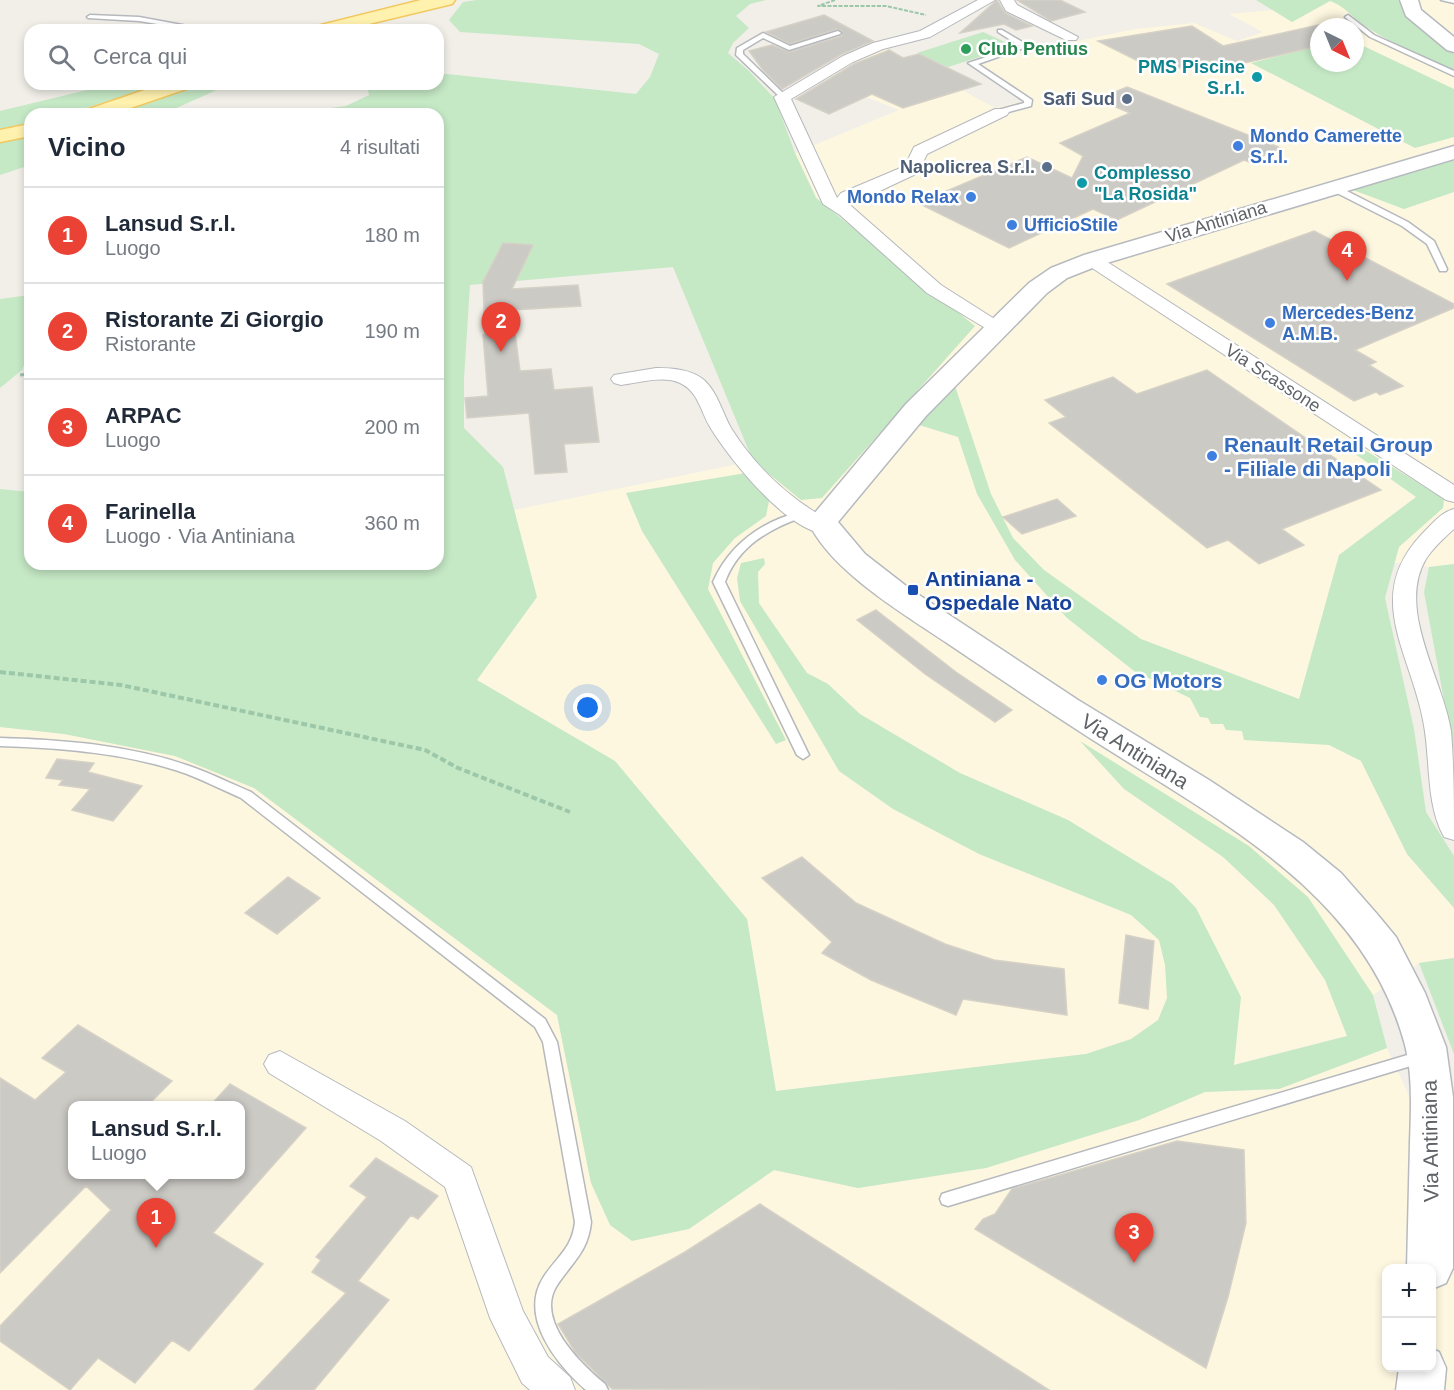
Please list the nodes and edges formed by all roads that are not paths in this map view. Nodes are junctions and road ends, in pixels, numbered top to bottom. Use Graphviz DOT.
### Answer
graph roads {
  1 [pos="446,0"];
  2 [pos="988,0"];
  3 [pos="1007,0"];
  4 [pos="1409,0"];
  5 [pos="1444,0"];
  6 [pos="1454,1"];
  7 [pos="425,2"];
  8 [pos="90,17"];
  9 [pos="1348,17"];
  10 [pos="169,24"];
  11 [pos="346,24"];
  12 [pos="1000,31"];
  13 [pos="838,33"];
  14 [pos="1071,37"];
  15 [pos="1454,46"];
  16 [pos="1454,74"];
  17 [pos="164,90"];
  18 [pos="782,97"];
  19 [pos="111,108"];
  20 [pos="1001,112"];
  21 [pos="24,131"];
  22 [pos="0,136"];
  23 [pos="1454,152"];
  24 [pos="1332,187"];
  25 [pos="843,210"];
  26 [pos="1092,261"];
  27 [pos="1443,269"];
  28 [pos="997,329"];
  29 [pos="621,379"];
  30 [pos="1451,490"];
  31 [pos="1454,516"];
  32 [pos="812,522"];
  33 [pos="0,742"];
  34 [pos="803,755"];
  35 [pos="1454,830"];
  36 [pos="1426,1055"];
  37 [pos="280,1064"];
  38 [pos="948,1199"];
  39 [pos="1430,1264"];
  40 [pos="1422,1372"];
  41 [pos="557,1390"];
  42 [pos="599,1390"];
  43 [pos="1420,1390"];
  1 -- 7 [label="main road"];
  2 -- 18 [label="street"];
  3 -- 14 [label="street"];
  4 -- 15 [label="street"];
  5 -- 6 [label="lane"];
  7 -- 11 [label="main road"];
  8 -- 10 [label="lane"];
  9 -- 16 [label="lane"];
  12 -- 20 [label="lane"];
  13 -- 18 [label="lane"];
  17 -- 19 [label="main road"];
  18 -- 25 [label="street"];
  20 -- 25 [label="street"];
  21 -- 22 [label="main road"];
  23 -- 24 [label="street, Via Antiniana"];
  24 -- 26 [label="street, Via Antiniana"];
  24 -- 27 [label="lane"];
  25 -- 28 [label="street"];
  26 -- 28 [label="street, Via Antiniana"];
  26 -- 30 [label="street, Via Scassone"];
  28 -- 32 [label="street, Via Antiniana"];
  29 -- 32 [label="street"];
  31 -- 35 [label="street"];
  32 -- 34 [label="lane"];
  32 -- 36 [label="street, Via Antiniana"];
  33 -- 42 [label="lane"];
  36 -- 38 [label="lane"];
  36 -- 39 [label="street, Via Antiniana"];
  37 -- 41 [label="street"];
  40 -- 43 [label="street"];
}
